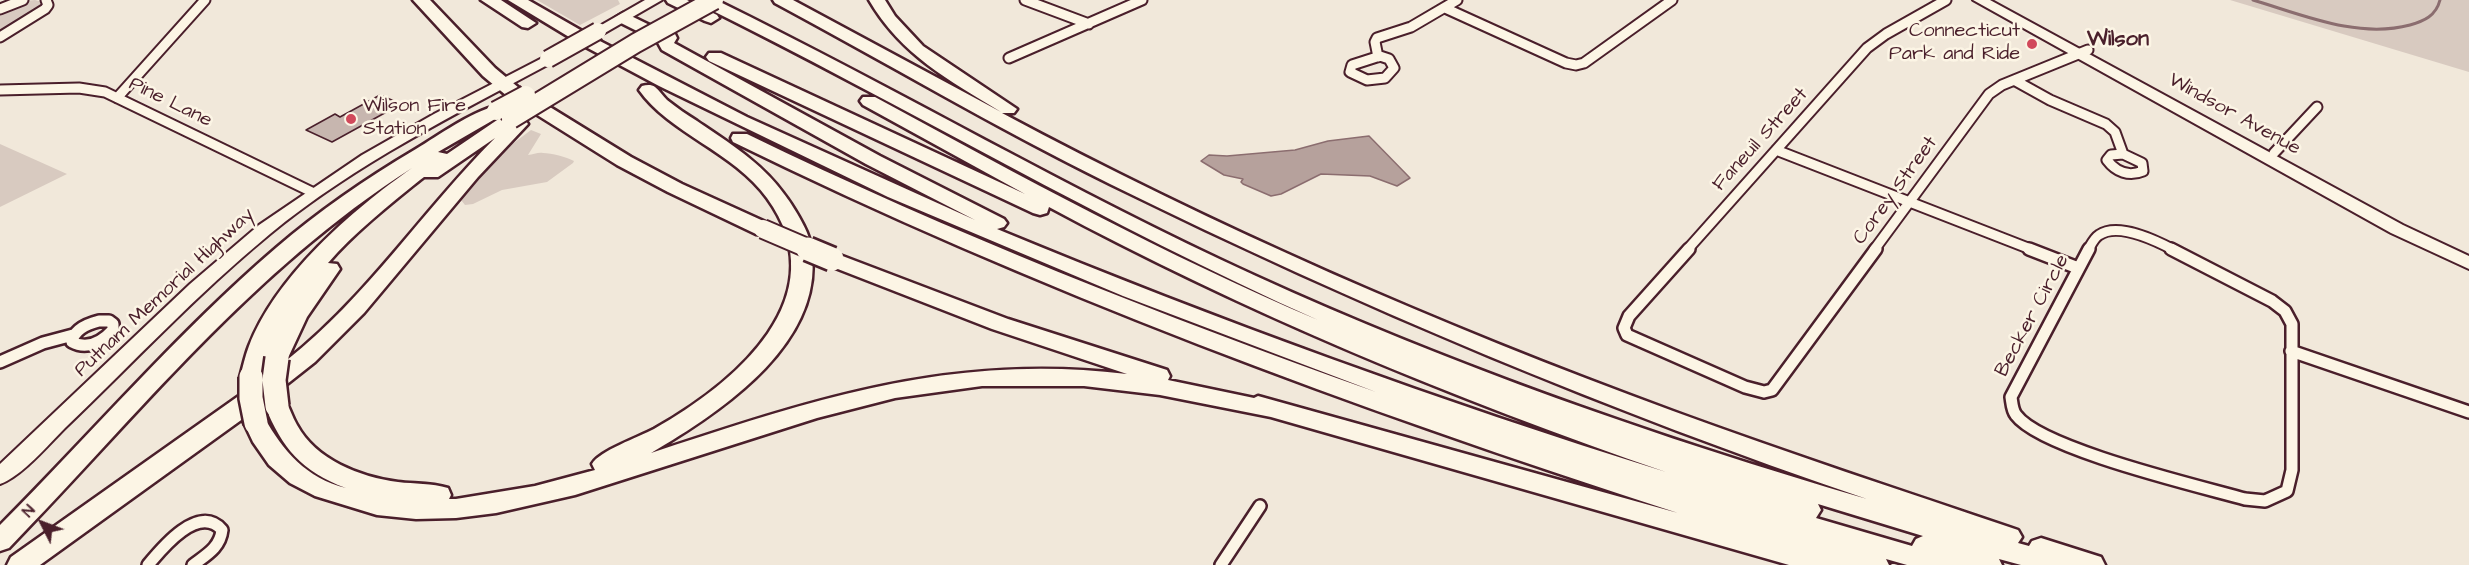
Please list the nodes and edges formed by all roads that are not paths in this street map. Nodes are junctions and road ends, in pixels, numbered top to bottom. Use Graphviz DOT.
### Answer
graph roads {
  1 [pos="23,0"];
  2 [pos="46,0"];
  3 [pos="205,0"];
  4 [pos="421,0"];
  5 [pos="489,0"];
  6 [pos="516,0"];
  7 [pos="674,0"];
  8 [pos="697,0"];
  9 [pos="703,0"];
  10 [pos="714,0"];
  11 [pos="781,0"];
  12 [pos="877,0"];
  13 [pos="1025,0"];
  14 [pos="1142,0"];
  15 [pos="1457,0"];
  16 [pos="1672,0"];
  17 [pos="1946,0"];
  18 [pos="1980,0"];
  19 [pos="1993,0"];
  20 [pos="652,2"];
  21 [pos="1445,8"];
  22 [pos="0,9"];
  23 [pos="622,18"];
  24 [pos="1089,24"];
  25 [pos="0,37"];
  26 [pos="663,38"];
  27 [pos="2084,51"];
  28 [pos="1378,57"];
  29 [pos="1009,58"];
  30 [pos="571,77"];
  31 [pos="2014,80"];
  32 [pos="502,84"];
  33 [pos="0,90"];
  34 [pos="648,90"];
  35 [pos="117,98"];
  36 [pos="2317,107"];
  37 [pos="507,117"];
  38 [pos="1776,150"];
  39 [pos="2274,153"];
  40 [pos="2123,154"];
  41 [pos="2329,187"];
  42 [pos="314,193"];
  43 [pos="1910,203"];
  44 [pos="1183,210"];
  45 [pos="2469,255"];
  46 [pos="2469,263"];
  47 [pos="2078,268"];
  48 [pos="1258,303"];
  49 [pos="73,335"];
  50 [pos="2291,351"];
  51 [pos="0,362"];
  52 [pos="1338,370"];
  53 [pos="1764,392"];
  54 [pos="1270,409"];
  55 [pos="2469,412"];
  56 [pos="0,476"];
  57 [pos="1260,506"];
  58 [pos="0,541"];
  59 [pos="20,565"];
  60 [pos="148,565"];
  61 [pos="193,565"];
  62 [pos="1221,565"];
  63 [pos="1826,565"];
  64 [pos="1876,565"];
  65 [pos="1943,565"];
  66 [pos="1989,565"];
  67 [pos="2057,565"];
  68 [pos="2092,565"];
  1 -- 22 [label="street"];
  2 -- 25 [label="street"];
  3 -- 35 [label="street"];
  4 -- 32 [label="highway"];
  5 -- 34 [label="highway"];
  6 -- 52 [label="highway"];
  7 -- 48 [label="highway"];
  8 -- 30 [label="highway"];
  9 -- 67 [label="highway"];
  10 -- 30 [label="highway, bridge"];
  11 -- 44 [label="highway"];
  12 -- 44 [label="highway"];
  13 -- 24 [label="street"];
  14 -- 24 [label="street"];
  15 -- 21 [label="street"];
  16 -- 21 [label="street"];
  17 -- 38 [label="street, Faneuil Street"];
  18 -- 27 [label="main road, Windsor Avenue"];
  19 -- 27 [label="main road, Windsor Avenue"];
  20 -- 23 [label="main road, Putnam Memorial Highway"];
  21 -- 28 [label="street"];
  23 -- 26 [label="highway"];
  23 -- 32 [label="main road, Putnam Memorial Highway, bridge"];
  24 -- 29 [label="street"];
  26 -- 48 [label="highway"];
  26 -- 52 [label="highway"];
  27 -- 31 [label="street, Corey Street"];
  27 -- 39 [label="main road, Windsor Avenue"];
  27 -- 41 [label="main road, Windsor Avenue"];
  28 -- 28 [label="street"];
  30 -- 37 [label="highway, bridge"];
  30 -- 37 [label="highway, bridge"];
  31 -- 40 [label="street"];
  31 -- 43 [label="street, Corey Street"];
  32 -- 42 [label="main road, Putnam Memorial Highway"];
  32 -- 54 [label="highway, bridge"];
  33 -- 35 [label="street, Pine Lane"];
  34 -- 37 [label="highway, bridge"];
  34 -- 64 [label="highway"];
  35 -- 42 [label="street, Pine Lane"];
  36 -- 39 [label="street"];
  37 -- 54 [label="highway, bridge"];
  37 -- 58 [label="highway"];
  37 -- 59 [label="highway"];
  38 -- 43 [label="street"];
  38 -- 53 [label="street, Faneuil Street"];
  39 -- 41 [label="main road, Windsor Avenue"];
  41 -- 45 [label="main road, Windsor Avenue"];
  41 -- 46 [label="main road, Windsor Avenue"];
  42 -- 56 [label="main road, Putnam Memorial Highway"];
  43 -- 47 [label="street"];
  43 -- 53 [label="street, Corey Street"];
  44 -- 68 [label="highway"];
  47 -- 50 [label="street, Becker Circle"];
  47 -- 50 [label="street, Becker Circle"];
  48 -- 66 [label="highway"];
  49 -- 51 [label="street"];
  50 -- 55 [label="street"];
  52 -- 65 [label="highway"];
  54 -- 63 [label="highway"];
  57 -- 62 [label="street"];
  60 -- 61 [label="street"];
}
